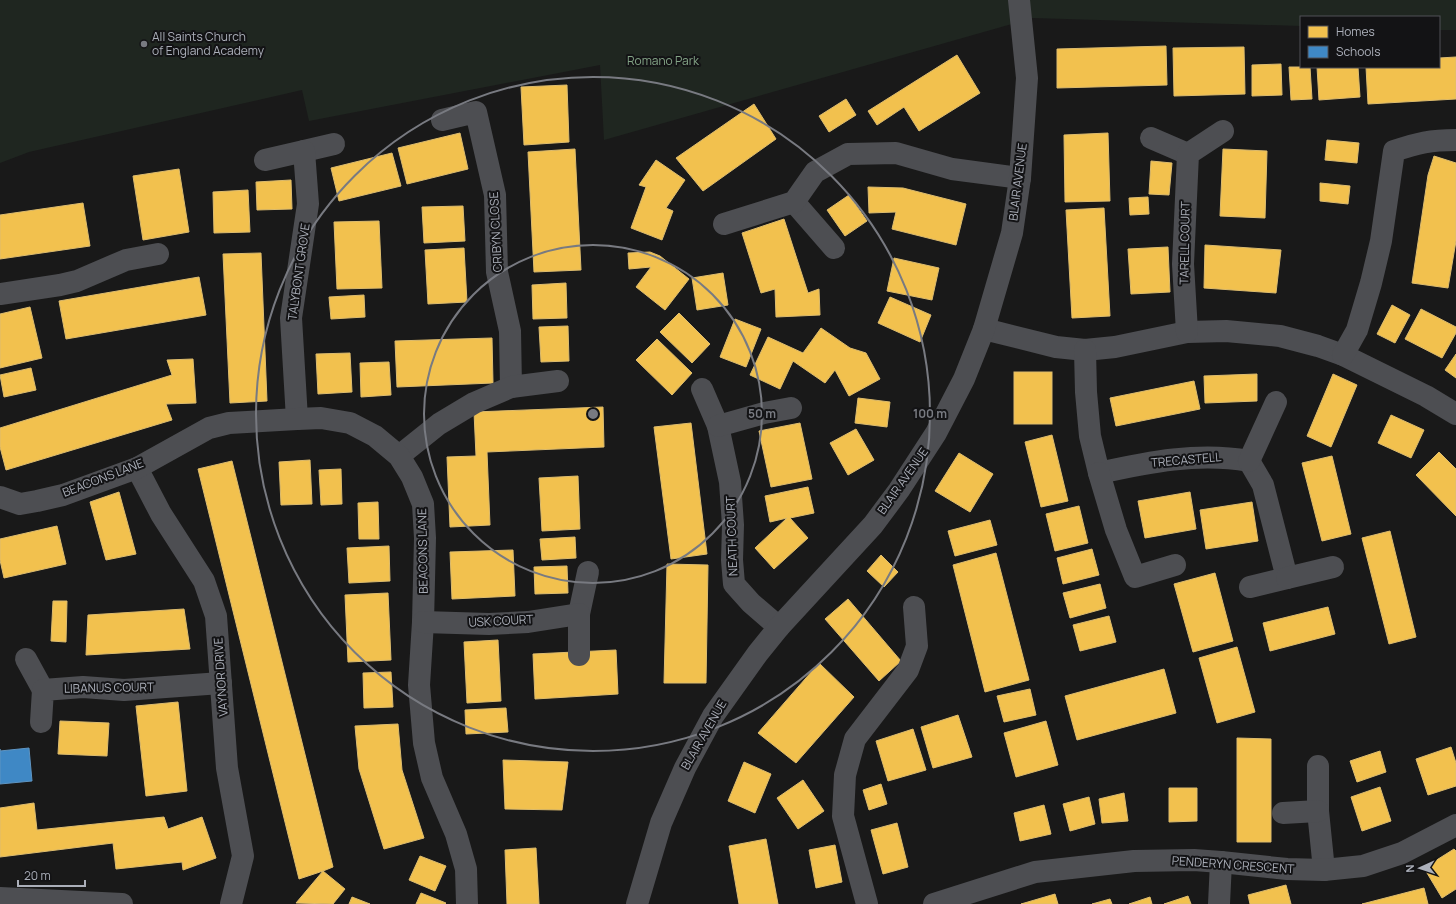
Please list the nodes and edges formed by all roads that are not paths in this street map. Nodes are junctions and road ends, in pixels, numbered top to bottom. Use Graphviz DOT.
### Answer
graph roads {
  1 [pos="1019,0"];
  2 [pos="442,120"];
  3 [pos="1223,131"];
  4 [pos="1151,138"];
  5 [pos="1456,140"];
  6 [pos="334,144"];
  7 [pos="304,151"];
  8 [pos="1188,154"];
  9 [pos="265,160"];
  10 [pos="1020,178"];
  11 [pos="794,202"];
  12 [pos="724,224"];
  13 [pos="834,248"];
  14 [pos="158,254"];
  15 [pos="0,294"];
  16 [pos="984,329"];
  17 [pos="1187,332"];
  18 [pos="1086,350"];
  19 [pos="1344,355"];
  20 [pos="558,381"];
  21 [pos="511,387"];
  22 [pos="702,389"];
  23 [pos="1276,402"];
  24 [pos="791,408"];
  25 [pos="1456,414"];
  26 [pos="297,418"];
  27 [pos="718,426"];
  28 [pos="399,456"];
  29 [pos="1249,461"];
  30 [pos="137,468"];
  31 [pos="1099,473"];
  32 [pos="0,497"];
  33 [pos="1174,565"];
  34 [pos="1333,567"];
  35 [pos="588,572"];
  36 [pos="1287,578"];
  37 [pos="1250,587"];
  38 [pos="914,607"];
  39 [pos="579,614"];
  40 [pos="423,622"];
  41 [pos="779,627"];
  42 [pos="579,655"];
  43 [pos="26,659"];
  44 [pos="222,683"];
  45 [pos="43,690"];
  46 [pos="41,722"];
  47 [pos="1318,766"];
  48 [pos="1318,810"];
  49 [pos="1283,813"];
  50 [pos="1456,825"];
  51 [pos="1221,862"];
  52 [pos="1324,870"];
  53 [pos="0,898"];
  54 [pos="976,898"];
  55 [pos="122,904"];
  56 [pos="231,904"];
  57 [pos="467,904"];
  58 [pos="637,904"];
  59 [pos="867,904"];
  60 [pos="934,904"];
  61 [pos="1219,904"];
  1 -- 10 [label="street, BLAIR AVENUE"];
  2 -- 21 [label="street, CRIBYN CLOSE"];
  3 -- 8 [label="street"];
  4 -- 8 [label="street"];
  5 -- 19 [label="street"];
  6 -- 7 [label="street"];
  7 -- 9 [label="street"];
  7 -- 26 [label="street, TALYBONT GROVE"];
  8 -- 17 [label="street, TARELL COURT"];
  10 -- 11 [label="street"];
  10 -- 16 [label="street, BLAIR AVENUE"];
  11 -- 12 [label="street"];
  11 -- 13 [label="street"];
  14 -- 15 [label="street"];
  16 -- 18 [label="street"];
  16 -- 41 [label="street, BLAIR AVENUE"];
  17 -- 18 [label="street"];
  17 -- 19 [label="street"];
  18 -- 31 [label="street"];
  19 -- 25 [label="street"];
  20 -- 21 [label="street"];
  21 -- 28 [label="street"];
  22 -- 27 [label="street, NEATH COURT"];
  23 -- 29 [label="street"];
  24 -- 27 [label="street"];
  26 -- 28 [label="street, BEACONS LANE"];
  26 -- 30 [label="street, BEACONS LANE"];
  27 -- 41 [label="street, NEATH COURT"];
  28 -- 40 [label="street, BEACONS LANE"];
  29 -- 31 [label="street, TRECASTELL"];
  29 -- 36 [label="street"];
  30 -- 32 [label="street, BEACONS LANE"];
  30 -- 44 [label="street, VAYNOR DRIVE"];
  31 -- 33 [label="street"];
  34 -- 36 [label="street"];
  35 -- 39 [label="street"];
  36 -- 37 [label="street"];
  38 -- 59 [label="street"];
  39 -- 40 [label="street, USK COURT"];
  39 -- 42 [label="street"];
  40 -- 57 [label="street, BEACONS LANE"];
  41 -- 58 [label="street, BLAIR AVENUE"];
  43 -- 45 [label="street"];
  44 -- 45 [label="street, LIBANUS COURT"];
  44 -- 56 [label="street, VAYNOR DRIVE"];
  45 -- 46 [label="street"];
  47 -- 48 [label="street"];
  48 -- 49 [label="street"];
  48 -- 52 [label="street"];
  50 -- 52 [label="street, PENDERYN CRESCENT"];
  51 -- 52 [label="street, PENDERYN CRESCENT"];
  51 -- 54 [label="street, PENDERYN CRESCENT"];
  51 -- 61 [label="street"];
  53 -- 55 [label="street"];
  54 -- 60 [label="street, PENDERYN CRESCENT"];
}
